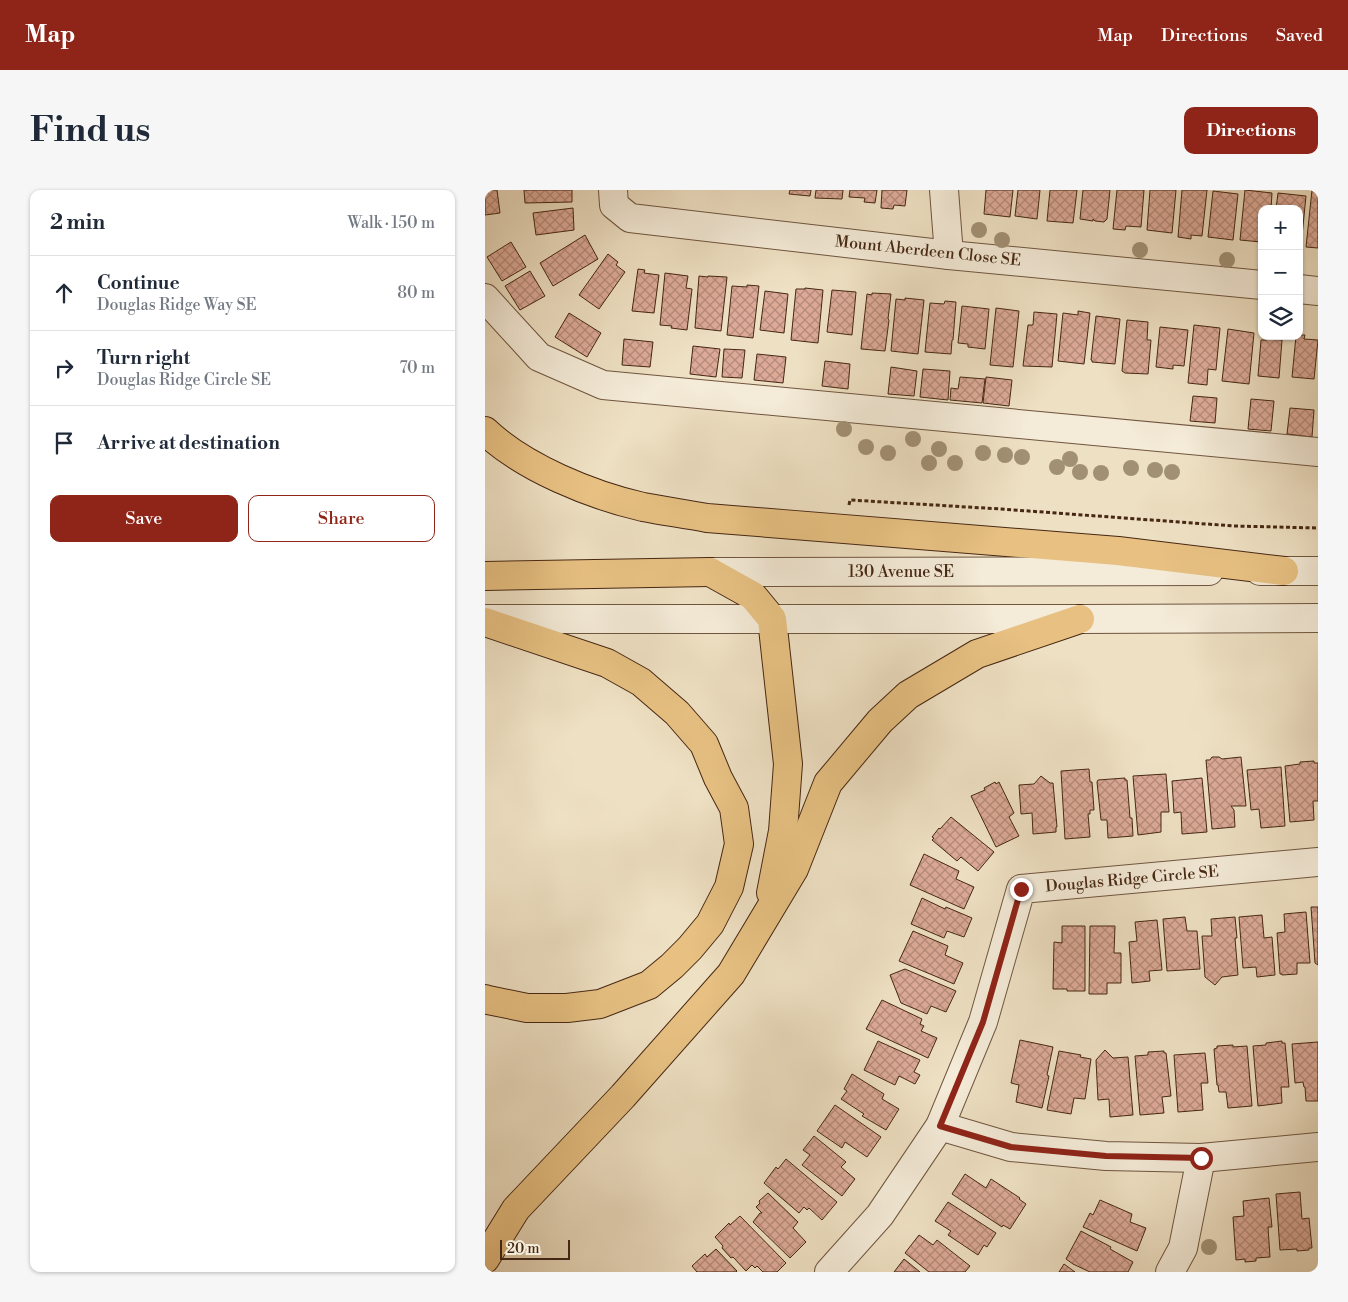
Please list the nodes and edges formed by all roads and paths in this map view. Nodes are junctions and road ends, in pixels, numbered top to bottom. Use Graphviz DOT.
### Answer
graph roads {
  1 [pos="613,190"];
  2 [pos="944,190"];
  3 [pos="949,255"];
  4 [pos="1258,286"];
  5 [pos="1303,289"];
  6 [pos="1318,291"];
  7 [pos="485,298"];
  8 [pos="485,431"];
  9 [pos="1318,452"];
  10 [pos="848,510"];
  11 [pos="1318,528"];
  12 [pos="1285,571"];
  13 [pos="1318,571"];
  14 [pos="710,572"];
  15 [pos="485,576"];
  16 [pos="1318,618"];
  17 [pos="772,619"];
  18 [pos="1080,619"];
  19 [pos="485,620"];
  20 [pos="1318,862"];
  21 [pos="767,916"];
  22 [pos="485,999"];
  23 [pos="940,1126"];
  24 [pos="1318,1148"];
  25 [pos="1201,1158"];
  26 [pos="485,1259"];
  27 [pos="829,1272"];
  28 [pos="1170,1272"];
  1 -- 3 [label="street, Mount Aberdeen Close SE"];
  2 -- 3 [label="street"];
  3 -- 4 [label="street, Mount Aberdeen Close SE"];
  5 -- 6 [label="street"];
  7 -- 9 [label="street"];
  8 -- 12 [label="main road"];
  10 -- 11 [label="path"];
  12 -- 13 [label="street, 130 Avenue SE"];
  12 -- 14 [label="street, 130 Avenue SE"];
  14 -- 15 [label="main road, 130 Avenue SE"];
  14 -- 17 [label="main road"];
  16 -- 18 [label="street"];
  17 -- 18 [label="street"];
  17 -- 19 [label="street"];
  17 -- 21 [label="main road"];
  18 -- 21 [label="main road"];
  19 -- 22 [label="main road"];
  20 -- 23 [label="street, Douglas Ridge Circle SE"];
  21 -- 26 [label="main road"];
  23 -- 25 [label="street"];
  23 -- 27 [label="street, Douglas Ridge Circle SE"];
  24 -- 25 [label="street"];
  25 -- 28 [label="street"];
}
